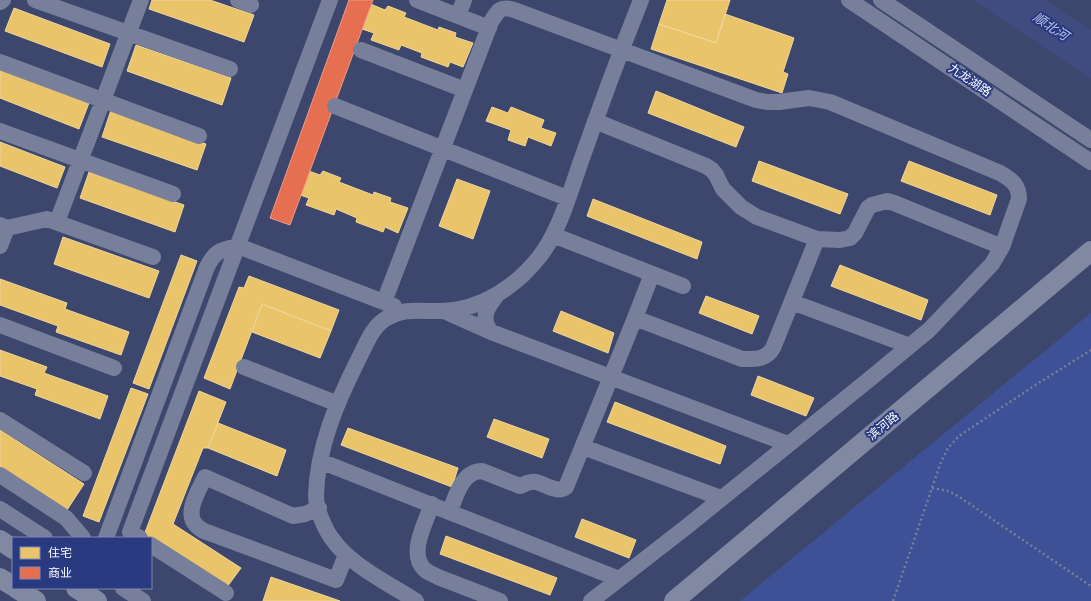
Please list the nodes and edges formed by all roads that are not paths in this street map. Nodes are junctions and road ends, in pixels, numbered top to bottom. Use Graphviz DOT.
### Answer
graph roads {
  1 [pos="3,0"];
  2 [pos="36,0"];
  3 [pos="141,0"];
  4 [pos="330,0"];
  5 [pos="417,0"];
  6 [pos="464,0"];
  7 [pos="641,0"];
  8 [pos="850,0"];
  9 [pos="882,0"];
  10 [pos="0,2"];
  11 [pos="458,16"];
  12 [pos="489,28"];
  13 [pos="129,33"];
  14 [pos="361,50"];
  15 [pos="621,50"];
  16 [pos="0,62"];
  17 [pos="230,69"];
  18 [pos="465,90"];
  19 [pos="103,101"];
  20 [pos="335,106"];
  21 [pos="595,121"];
  22 [pos="0,130"];
  23 [pos="198,136"];
  24 [pos="1091,140"];
  25 [pos="443,149"];
  26 [pos="81,160"];
  27 [pos="1091,162"];
  28 [pos="173,194"];
  29 [pos="567,198"];
  30 [pos="57,222"];
  31 [pos="3,227"];
  32 [pos="553,235"];
  33 [pos="817,239"];
  34 [pos="0,246"];
  35 [pos="238,246"];
  36 [pos="1002,247"];
  37 [pos="1091,251"];
  38 [pos="152,257"];
  39 [pos="652,274"];
  40 [pos="683,286"];
  41 [pos="497,295"];
  42 [pos="384,302"];
  43 [pos="792,302"];
  44 [pos="406,310"];
  45 [pos="444,311"];
  46 [pos="635,318"];
  47 [pos="0,324"];
  48 [pos="491,332"];
  49 [pos="910,346"];
  50 [pos="244,367"];
  51 [pos="114,368"];
  52 [pos="611,377"];
  53 [pos="338,404"];
  54 [pos="0,420"];
  55 [pos="788,444"];
  56 [pos="583,446"];
  57 [pos="320,461"];
  58 [pos="84,473"];
  59 [pos="0,476"];
  60 [pos="722,498"];
  61 [pos="432,504"];
  62 [pos="319,508"];
  63 [pos="0,509"];
  64 [pos="450,512"];
  65 [pos="43,537"];
  66 [pos="82,537"];
  67 [pos="106,537"];
  68 [pos="138,537"];
  69 [pos="0,540"];
  70 [pos="152,546"];
  71 [pos="12,548"];
  72 [pos="346,555"];
  73 [pos="0,578"];
  74 [pos="619,579"];
  75 [pos="12,585"];
  76 [pos="18,589"];
  77 [pos="125,589"];
  78 [pos="77,592"];
  79 [pos="226,593"];
  80 [pos="36,601"];
  81 [pos="97,601"];
  82 [pos="143,601"];
  83 [pos="416,601"];
  84 [pos="500,601"];
  85 [pos="591,601"];
  86 [pos="674,601"];
  1 -- 10 [label="street"];
  2 -- 13 [label="street"];
  3 -- 13 [label="street"];
  4 -- 35 [label="street"];
  5 -- 11 [label="street"];
  6 -- 11 [label="street"];
  7 -- 15 [label="street"];
  8 -- 27 [label="street, 九龙湖路"];
  9 -- 24 [label="street, 九龙湖路"];
  11 -- 12 [label="street"];
  12 -- 15 [label="street"];
  12 -- 18 [label="street"];
  13 -- 17 [label="street"];
  13 -- 19 [label="street"];
  14 -- 18 [label="street"];
  15 -- 21 [label="street"];
  15 -- 36 [label="street"];
  16 -- 19 [label="street"];
  18 -- 25 [label="street"];
  19 -- 23 [label="street"];
  19 -- 26 [label="street"];
  20 -- 25 [label="street"];
  21 -- 29 [label="street"];
  21 -- 33 [label="street"];
  22 -- 26 [label="street"];
  25 -- 29 [label="street"];
  25 -- 42 [label="street"];
  26 -- 28 [label="street"];
  26 -- 30 [label="street"];
  29 -- 32 [label="street"];
  30 -- 31 [label="street"];
  30 -- 38 [label="street"];
  31 -- 34 [label="street"];
  32 -- 39 [label="street"];
  32 -- 41 [label="street"];
  33 -- 36 [label="street"];
  33 -- 43 [label="street"];
  35 -- 42 [label="street"];
  35 -- 67 [label="street"];
  35 -- 68 [label="street"];
  36 -- 49 [label="street"];
  37 -- 86 [label="main road, 滨河路"];
  39 -- 40 [label="street"];
  39 -- 46 [label="street"];
  41 -- 45 [label="street"];
  41 -- 48 [label="street"];
  42 -- 44 [label="street"];
  43 -- 46 [label="street"];
  43 -- 49 [label="street"];
  44 -- 45 [label="street"];
  44 -- 53 [label="street"];
  45 -- 48 [label="street"];
  46 -- 52 [label="street"];
  47 -- 51 [label="street"];
  48 -- 52 [label="street"];
  49 -- 55 [label="street"];
  50 -- 53 [label="street"];
  52 -- 55 [label="street"];
  52 -- 56 [label="street"];
  53 -- 57 [label="street"];
  54 -- 58 [label="street"];
  55 -- 60 [label="street"];
  56 -- 60 [label="street"];
  56 -- 64 [label="street"];
  57 -- 61 [label="street"];
  57 -- 62 [label="street"];
  59 -- 66 [label="street"];
  60 -- 74 [label="street"];
  61 -- 64 [label="street"];
  61 -- 84 [label="street"];
  62 -- 72 [label="street"];
  62 -- 72 [label="street"];
  63 -- 65 [label="street"];
  64 -- 74 [label="street"];
  69 -- 71 [label="main road"];
  70 -- 79 [label="street"];
  72 -- 83 [label="street"];
  73 -- 75 [label="main road"];
  74 -- 85 [label="street"];
  76 -- 80 [label="main road"];
  77 -- 82 [label="street"];
  78 -- 81 [label="main road"];
}
